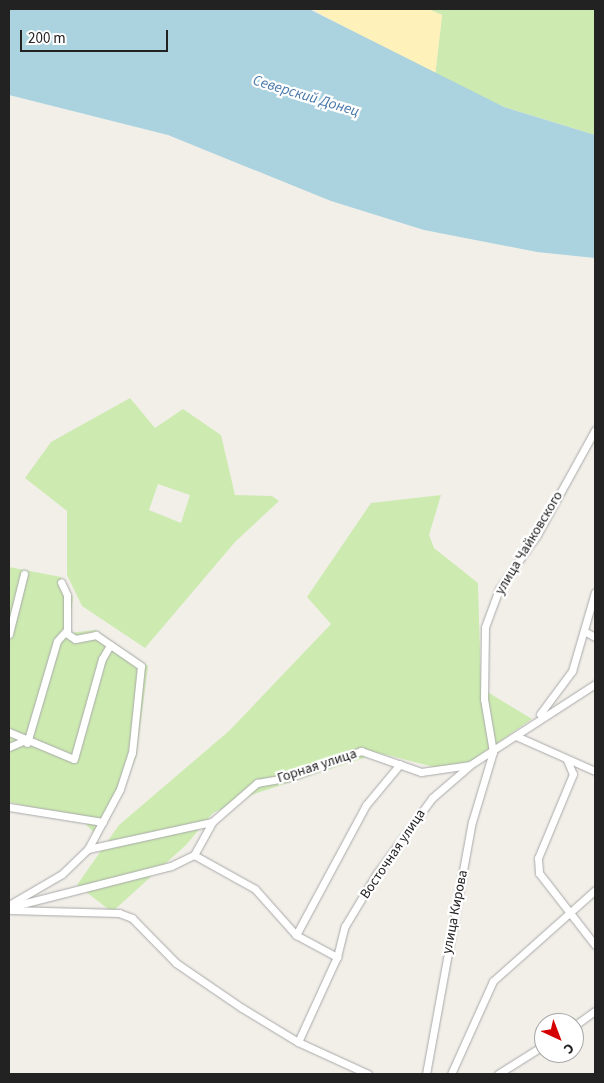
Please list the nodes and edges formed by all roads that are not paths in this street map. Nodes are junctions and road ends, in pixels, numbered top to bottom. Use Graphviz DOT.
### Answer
graph roads {
  1 [pos="595,430"];
  2 [pos="24,574"];
  3 [pos="61,582"];
  4 [pos="595,592"];
  5 [pos="584,631"];
  6 [pos="66,633"];
  7 [pos="9,634"];
  8 [pos="595,637"];
  9 [pos="110,645"];
  10 [pos="595,684"];
  11 [pos="535,720"];
  12 [pos="9,732"];
  13 [pos="516,736"];
  14 [pos="25,742"];
  15 [pos="9,747"];
  16 [pos="493,752"];
  17 [pos="567,760"];
  18 [pos="400,764"];
  19 [pos="470,765"];
  20 [pos="595,771"];
  21 [pos="9,807"];
  22 [pos="103,822"];
  23 [pos="212,822"];
  24 [pos="88,849"];
  25 [pos="194,855"];
  26 [pos="595,890"];
  27 [pos="9,908"];
  28 [pos="567,914"];
  29 [pos="296,935"];
  30 [pos="595,945"];
  31 [pos="337,957"];
  32 [pos="595,1011"];
  33 [pos="584,1019"];
  34 [pos="298,1042"];
  35 [pos="534,1051"];
  36 [pos="368,1074"];
  37 [pos="426,1074"];
  38 [pos="451,1074"];
  39 [pos="498,1074"];
  1 -- 16 [label="street, улица Чайковского"];
  2 -- 7 [label="street"];
  3 -- 6 [label="street"];
  4 -- 5 [label="street"];
  5 -- 8 [label="street"];
  5 -- 11 [label="street"];
  6 -- 9 [label="street"];
  6 -- 14 [label="street"];
  9 -- 14 [label="street"];
  9 -- 22 [label="street"];
  10 -- 11 [label="street, Горная улица"];
  11 -- 13 [label="street, Горная улица"];
  12 -- 14 [label="street"];
  13 -- 16 [label="street, Горная улица"];
  13 -- 17 [label="street"];
  14 -- 15 [label="street"];
  16 -- 19 [label="street, Горная улица"];
  16 -- 37 [label="street, улица Кирова"];
  17 -- 20 [label="street"];
  17 -- 28 [label="street"];
  18 -- 19 [label="street, Горная улица"];
  18 -- 23 [label="street, Горная улица"];
  18 -- 29 [label="street"];
  19 -- 31 [label="street, Восточная улица"];
  21 -- 22 [label="street"];
  22 -- 24 [label="street"];
  23 -- 24 [label="street"];
  23 -- 25 [label="street, Горная улица"];
  24 -- 27 [label="street"];
  25 -- 27 [label="street"];
  25 -- 29 [label="street"];
  26 -- 28 [label="street"];
  27 -- 34 [label="street"];
  28 -- 30 [label="street"];
  28 -- 38 [label="street"];
  29 -- 31 [label="street"];
  31 -- 34 [label="street, Восточная улица"];
  32 -- 33 [label="street"];
  34 -- 36 [label="street"];
  35 -- 39 [label="street"];
}
